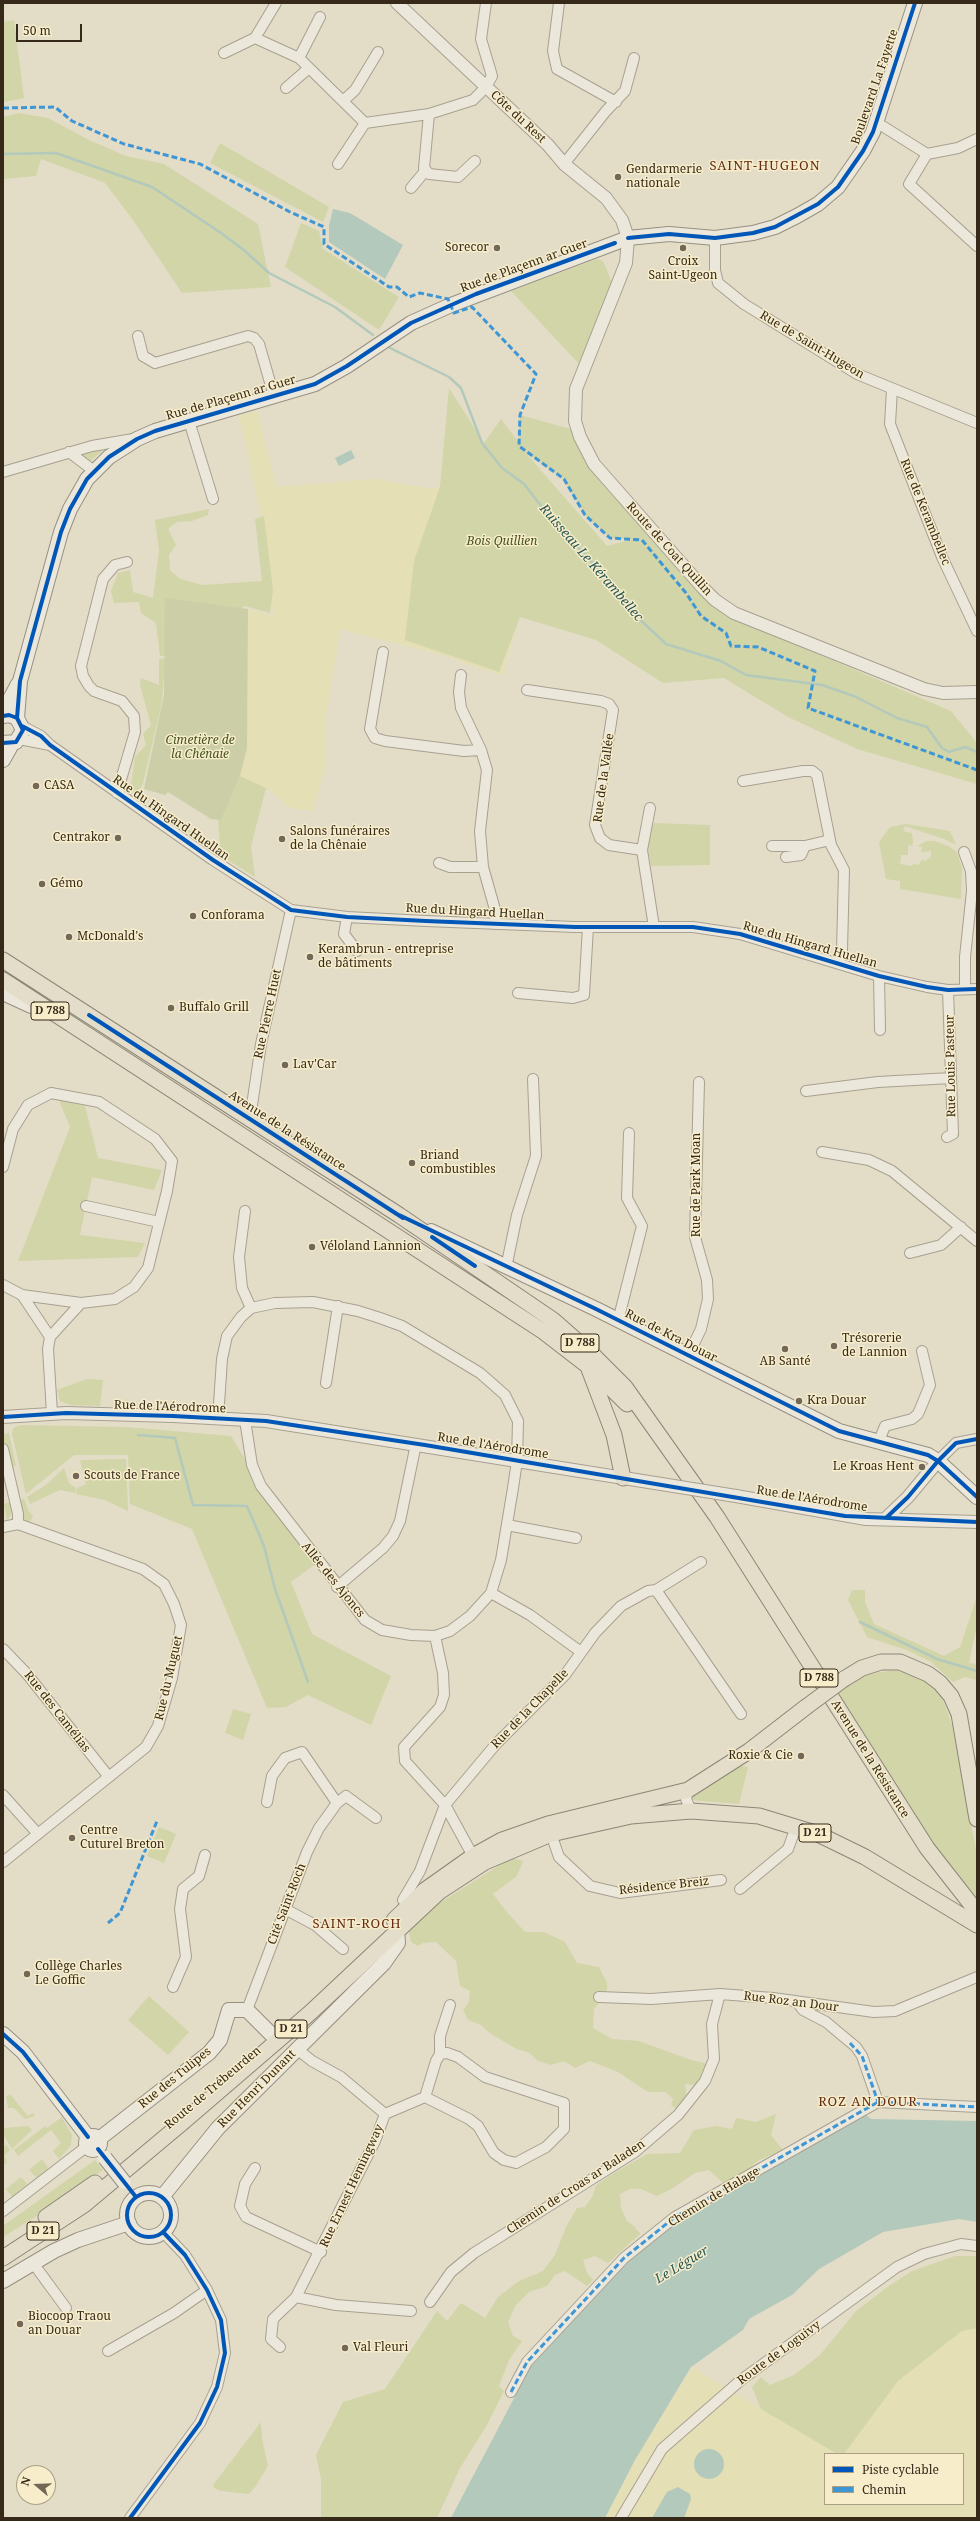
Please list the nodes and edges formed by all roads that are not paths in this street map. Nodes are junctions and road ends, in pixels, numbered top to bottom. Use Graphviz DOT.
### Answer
graph roads {
  1 [pos="276,3"];
  2 [pos="397,3"];
  3 [pos="486,3"];
  4 [pos="559,3"];
  5 [pos="915,3"];
  6 [pos="320,17"];
  7 [pos="255,38"];
  8 [pos="378,52"];
  9 [pos="224,53"];
  10 [pos="299,58"];
  11 [pos="634,58"];
  12 [pos="309,68"];
  13 [pos="486,87"];
  14 [pos="286,88"];
  15 [pos="343,101"];
  16 [pos="616,102"];
  17 [pos="429,114"];
  18 [pos="876,122"];
  19 [pos="365,123"];
  20 [pos="977,139"];
  21 [pos="927,154"];
  22 [pos="475,161"];
  23 [pos="338,164"];
  24 [pos="564,164"];
  25 [pos="426,170"];
  26 [pos="412,188"];
  27 [pos="628,238"];
  28 [pos="715,238"];
  29 [pos="977,246"];
  30 [pos="138,336"];
  31 [pos="892,389"];
  32 [pos="274,396"];
  33 [pos="189,421"];
  34 [pos="977,424"];
  35 [pos="137,439"];
  36 [pos="70,452"];
  37 [pos="94,471"];
  38 [pos="3,472"];
  39 [pos="213,499"];
  40 [pos="127,562"];
  41 [pos="977,631"];
  42 [pos="383,652"];
  43 [pos="461,675"];
  44 [pos="20,681"];
  45 [pos="527,690"];
  46 [pos="977,692"];
  47 [pos="3,712"];
  48 [pos="3,716"];
  49 [pos="15,734"];
  50 [pos="481,750"];
  51 [pos="3,760"];
  52 [pos="743,781"];
  53 [pos="117,792"];
  54 [pos="650,808"];
  55 [pos="830,840"];
  56 [pos="772,846"];
  57 [pos="805,846"];
  58 [pos="642,850"];
  59 [pos="964,852"];
  60 [pos="786,857"];
  61 [pos="439,863"];
  62 [pos="483,867"];
  63 [pos="291,910"];
  64 [pos="347,917"];
  65 [pos="495,924"];
  66 [pos="588,927"];
  67 [pos="654,927"];
  68 [pos="357,951"];
  69 [pos="3,960"];
  70 [pos="839,964"];
  71 [pos="879,976"];
  72 [pos="3,980"];
  73 [pos="965,989"];
  74 [pos="977,989"];
  75 [pos="948,990"];
  76 [pos="3,993"];
  77 [pos="518,993"];
  78 [pos="880,1030"];
  79 [pos="97,1043"];
  80 [pos="533,1078"];
  81 [pos="951,1078"];
  82 [pos="699,1082"];
  83 [pos="806,1091"];
  84 [pos="250,1119"];
  85 [pos="629,1134"];
  86 [pos="946,1138"];
  87 [pos="7,1139"];
  88 [pos="822,1152"];
  89 [pos="3,1167"];
  90 [pos="86,1206"];
  91 [pos="245,1211"];
  92 [pos="399,1215"];
  93 [pos="159,1222"];
  94 [pos="960,1227"];
  95 [pos="977,1240"];
  96 [pos="910,1253"];
  97 [pos="506,1268"];
  98 [pos="3,1285"];
  99 [pos="22,1295"];
  100 [pos="81,1303"];
  101 [pos="338,1306"];
  102 [pos="251,1308"];
  103 [pos="618,1321"];
  104 [pos="50,1337"];
  105 [pos="922,1351"];
  106 [pos="688,1356"];
  107 [pos="588,1366"];
  108 [pos="326,1383"];
  109 [pos="52,1414"];
  110 [pos="3,1417"];
  111 [pos="218,1418"];
  112 [pos="245,1420"];
  113 [pos="977,1439"];
  114 [pos="879,1441"];
  115 [pos="664,1442"];
  116 [pos="416,1444"];
  117 [pos="3,1449"];
  118 [pos="517,1461"];
  119 [pos="938,1461"];
  120 [pos="623,1478"];
  121 [pos="977,1497"];
  122 [pos="886,1518"];
  123 [pos="18,1519"];
  124 [pos="977,1522"];
  125 [pos="507,1525"];
  126 [pos="3,1527"];
  127 [pos="576,1538"];
  128 [pos="702,1562"];
  129 [pos="337,1587"];
  130 [pos="656,1590"];
  131 [pos="491,1593"];
  132 [pos="435,1636"];
  133 [pos="3,1649"];
  134 [pos="581,1652"];
  135 [pos="741,1714"];
  136 [pos="109,1777"];
  137 [pos="688,1790"];
  138 [pos="3,1795"];
  139 [pos="267,1802"];
  140 [pos="337,1804"];
  141 [pos="445,1805"];
  142 [pos="691,1811"];
  143 [pos="376,1818"];
  144 [pos="977,1818"];
  145 [pos="796,1827"];
  146 [pos="549,1829"];
  147 [pos="38,1834"];
  148 [pos="205,1855"];
  149 [pos="473,1856"];
  150 [pos="3,1862"];
  151 [pos="721,1880"];
  152 [pos="740,1888"];
  153 [pos="403,1900"];
  154 [pos="285,1908"];
  155 [pos="977,1912"];
  156 [pos="977,1925"];
  157 [pos="397,1930"];
  158 [pos="343,1949"];
  159 [pos="977,1977"];
  160 [pos="173,1987"];
  161 [pos="720,1994"];
  162 [pos="599,1997"];
  163 [pos="798,2003"];
  164 [pos="450,2004"];
  165 [pos="247,2010"];
  166 [pos="3,2034"];
  167 [pos="274,2036"];
  168 [pos="297,2049"];
  169 [pos="440,2054"];
  170 [pos="425,2097"];
  171 [pos="878,2102"];
  172 [pos="977,2107"];
  173 [pos="385,2114"];
  174 [pos="95,2146"];
  175 [pos="255,2168"];
  176 [pos="162,2197"];
  177 [pos="136,2198"];
  178 [pos="3,2211"];
  179 [pos="128,2223"];
  180 [pos="163,2232"];
  181 [pos="3,2246"];
  182 [pos="977,2246"];
  183 [pos="320,2252"];
  184 [pos="3,2258"];
  185 [pos="33,2263"];
  186 [pos="3,2280"];
  187 [pos="207,2290"];
  188 [pos="296,2297"];
  189 [pos="430,2302"];
  190 [pos="66,2308"];
  191 [pos="411,2311"];
  192 [pos="280,2346"];
  193 [pos="108,2351"];
  194 [pos="511,2392"];
  195 [pos="130,2518"];
  196 [pos="622,2518"];
  1 -- 7 [label="street"];
  2 -- 13 [label="street, Côte du Rest"];
  3 -- 13 [label="street"];
  4 -- 16 [label="street"];
  5 -- 18 [label="main road, Boulevard La Fayette"];
  6 -- 10 [label="street"];
  7 -- 9 [label="street"];
  7 -- 10 [label="street"];
  8 -- 15 [label="street"];
  10 -- 12 [label="street"];
  11 -- 16 [label="street"];
  12 -- 14 [label="street"];
  12 -- 15 [label="street"];
  13 -- 17 [label="street"];
  13 -- 24 [label="street, Côte du Rest"];
  15 -- 19 [label="street"];
  16 -- 24 [label="street"];
  17 -- 19 [label="street"];
  17 -- 25 [label="street"];
  18 -- 21 [label="street"];
  18 -- 28 [label="main road, Boulevard La Fayette"];
  19 -- 23 [label="street"];
  20 -- 21 [label="street"];
  21 -- 29 [label="street"];
  22 -- 25 [label="street"];
  24 -- 27 [label="street, Côte du Rest"];
  25 -- 26 [label="street"];
  27 -- 28 [label="main road, Boulevard La Fayette"];
  27 -- 32 [label="main road, Rue de Plaçenn ar Guer"];
  27 -- 46 [label="street, Route de Coat Quillin"];
  28 -- 31 [label="street, Rue de Saint-Hugeon"];
  30 -- 32 [label="street"];
  31 -- 34 [label="street, Rue de Saint-Hugeon"];
  31 -- 41 [label="street, Rue de Kerambellec"];
  32 -- 33 [label="main road, Rue de Plaçenn ar Guer"];
  33 -- 35 [label="main road, Rue de Plaçenn ar Guer"];
  33 -- 39 [label="street"];
  35 -- 36 [label="street"];
  35 -- 37 [label="main road, Rue de Plaçenn ar Guer"];
  36 -- 37 [label="street"];
  36 -- 38 [label="street"];
  37 -- 44 [label="main road, Rue de Plaçenn ar Guer"];
  40 -- 53 [label="street"];
  42 -- 50 [label="street"];
  43 -- 50 [label="street"];
  44 -- 47 [label="main road, Rue de Plaçenn ar Guer"];
  44 -- 49 [label="main road, Rue de Plaçenn ar Guer"];
  45 -- 58 [label="street, Rue de la Vallée"];
  48 -- 49 [label="main road"];
  49 -- 51 [label="main road, Rue de Plaçenn ar Guer"];
  49 -- 53 [label="street, Rue du Hingard Huellan"];
  50 -- 62 [label="street"];
  52 -- 55 [label="street"];
  53 -- 63 [label="street, Rue du Hingard Huellan"];
  54 -- 58 [label="street"];
  55 -- 57 [label="street"];
  55 -- 70 [label="street"];
  56 -- 57 [label="street"];
  57 -- 60 [label="street"];
  58 -- 67 [label="street"];
  59 -- 73 [label="street"];
  61 -- 62 [label="street"];
  62 -- 65 [label="street"];
  63 -- 64 [label="street, Rue du Hingard Huellan"];
  63 -- 84 [label="street, Rue Pierre Huet"];
  64 -- 65 [label="street, Rue du Hingard Huellan"];
  64 -- 68 [label="street"];
  65 -- 66 [label="street, Rue du Hingard Huellan"];
  66 -- 67 [label="street, Rue du Hingard Huellan"];
  66 -- 77 [label="street"];
  67 -- 70 [label="street, Rue du Hingard Huellan"];
  69 -- 84 [label="main road, Avenue de la Résistance / D 788"];
  70 -- 71 [label="street, Rue du Hingard Huellan"];
  71 -- 75 [label="street, Rue du Hingard Huellan"];
  71 -- 78 [label="street"];
  72 -- 79 [label="main road, Avenue de la Résistance / D 788"];
  73 -- 74 [label="street, Rue du Hingard Huellan"];
  73 -- 75 [label="street, Rue du Hingard Huellan"];
  75 -- 81 [label="street, Rue Louis Pasteur"];
  76 -- 79 [label="main road"];
  79 -- 107 [label="main road, Avenue de la Résistance / D 788"];
  80 -- 97 [label="street"];
  81 -- 83 [label="street"];
  81 -- 86 [label="street, Rue Louis Pasteur"];
  82 -- 106 [label="street, Rue de Park Moan"];
  84 -- 92 [label="main road, Avenue de la Résistance / D 788"];
  85 -- 103 [label="street"];
  87 -- 89 [label="street"];
  87 -- 93 [label="street"];
  88 -- 94 [label="street"];
  90 -- 93 [label="street"];
  91 -- 102 [label="street"];
  92 -- 97 [label="main road, Rue de Kra Douar"];
  92 -- 115 [label="main road, Avenue de la Résistance / D 788"];
  93 -- 100 [label="street"];
  94 -- 95 [label="street"];
  94 -- 96 [label="street"];
  97 -- 103 [label="main road, Rue de Kra Douar"];
  98 -- 99 [label="street"];
  99 -- 100 [label="street"];
  99 -- 104 [label="street"];
  100 -- 104 [label="street"];
  101 -- 102 [label="street, Allée des Ajoncs"];
  101 -- 108 [label="street"];
  101 -- 118 [label="street, Allée des Ajoncs"];
  102 -- 111 [label="street"];
  103 -- 106 [label="main road, Rue de Kra Douar"];
  104 -- 109 [label="street"];
  105 -- 114 [label="street"];
  106 -- 114 [label="main road, Rue de Kra Douar"];
  107 -- 115 [label="main road, Avenue de la Résistance / D 788"];
  107 -- 120 [label="main road"];
  109 -- 110 [label="street, Rue de l'Aérodrome"];
  109 -- 111 [label="street, Rue de l'Aérodrome"];
  111 -- 112 [label="street, Rue de l'Aérodrome"];
  112 -- 116 [label="street, Rue de l'Aérodrome"];
  112 -- 129 [label="street, Allée des Ajoncs"];
  113 -- 119 [label="street"];
  114 -- 119 [label="main road, Rue de Kra Douar"];
  115 -- 155 [label="main road, Avenue de la Résistance / D 788"];
  116 -- 118 [label="street, Rue de l'Aérodrome"];
  116 -- 129 [label="street"];
  117 -- 123 [label="street"];
  118 -- 120 [label="street, Rue de l'Aérodrome"];
  118 -- 125 [label="street, Allée des Ajoncs"];
  119 -- 121 [label="main road, Rue de Kra Douar"];
  119 -- 122 [label="street"];
  120 -- 122 [label="street, Rue de l'Aérodrome, bridge"];
  122 -- 124 [label="street, Rue de l'Aérodrome"];
  123 -- 126 [label="street"];
  123 -- 136 [label="street, Rue du Muguet"];
  125 -- 127 [label="street"];
  125 -- 131 [label="street, Allée des Ajoncs"];
  128 -- 130 [label="street, Rue de la Chapelle"];
  129 -- 132 [label="street, Allée des Ajoncs"];
  130 -- 134 [label="street, Rue de la Chapelle"];
  130 -- 135 [label="street"];
  131 -- 132 [label="street, Allée des Ajoncs"];
  131 -- 134 [label="street"];
  132 -- 141 [label="street"];
  133 -- 136 [label="street, Rue des Camélias"];
  134 -- 141 [label="street, Rue de la Chapelle"];
  136 -- 147 [label="street, Rue du Muguet"];
  137 -- 142 [label="street"];
  137 -- 144 [label="main road, D 21, bridge"];
  137 -- 146 [label="main road, D 21"];
  138 -- 147 [label="street"];
  139 -- 140 [label="street"];
  140 -- 143 [label="street"];
  140 -- 154 [label="street, Cité Saint-Roch"];
  141 -- 149 [label="street"];
  141 -- 153 [label="street, Rue de la Chapelle"];
  142 -- 145 [label="main road, D 21"];
  142 -- 146 [label="main road, D 21"];
  145 -- 152 [label="street"];
  145 -- 156 [label="main road, D 21"];
  146 -- 149 [label="main road, Route de Trébeurden / D 21"];
  146 -- 151 [label="street, Résidence Breiz"];
  146 -- 157 [label="main road, D 21"];
  147 -- 150 [label="street, Rue du Muguet"];
  148 -- 160 [label="street"];
  149 -- 167 [label="main road, Route de Trébeurden / D 21"];
  154 -- 158 [label="street"];
  154 -- 165 [label="street, Cité Saint-Roch"];
  157 -- 168 [label="main road, Rue Henri Dunant"];
  157 -- 184 [label="main road, Route de Trébeurden / D 21"];
  159 -- 163 [label="street, Rue Roz an Dour"];
  161 -- 162 [label="street, Rue Roz an Dour"];
  161 -- 163 [label="street, Rue Roz an Dour"];
  161 -- 189 [label="street, Chemin de Croas ar Baladen"];
  163 -- 171 [label="street"];
  164 -- 169 [label="street"];
  165 -- 167 [label="main road"];
  165 -- 174 [label="main road, Rue des Tulipes"];
  166 -- 174 [label="main road"];
  167 -- 181 [label="main road, Route de Trébeurden / D 21"];
  168 -- 173 [label="street, Rue Ernest Hemingway"];
  168 -- 176 [label="main road, Rue Henri Dunant"];
  169 -- 170 [label="street"];
  169 -- 170 [label="street"];
  170 -- 173 [label="street"];
  171 -- 172 [label="street"];
  171 -- 194 [label="street, Chemin de Halage"];
  173 -- 183 [label="street, Rue Ernest Hemingway"];
  174 -- 177 [label="main road, bridge"];
  174 -- 178 [label="street"];
  175 -- 183 [label="street"];
  176 -- 177 [label="main road"];
  176 -- 180 [label="main road"];
  177 -- 179 [label="main road"];
  179 -- 180 [label="main road"];
  179 -- 185 [label="main road"];
  180 -- 187 [label="street"];
  182 -- 196 [label="street, Route de Loguivy"];
  183 -- 188 [label="street, Rue Ernest Hemingway"];
  185 -- 186 [label="main road"];
  185 -- 190 [label="street"];
  187 -- 193 [label="street"];
  187 -- 195 [label="street"];
  188 -- 191 [label="street"];
  188 -- 192 [label="street, Rue Ernest Hemingway"];
}
